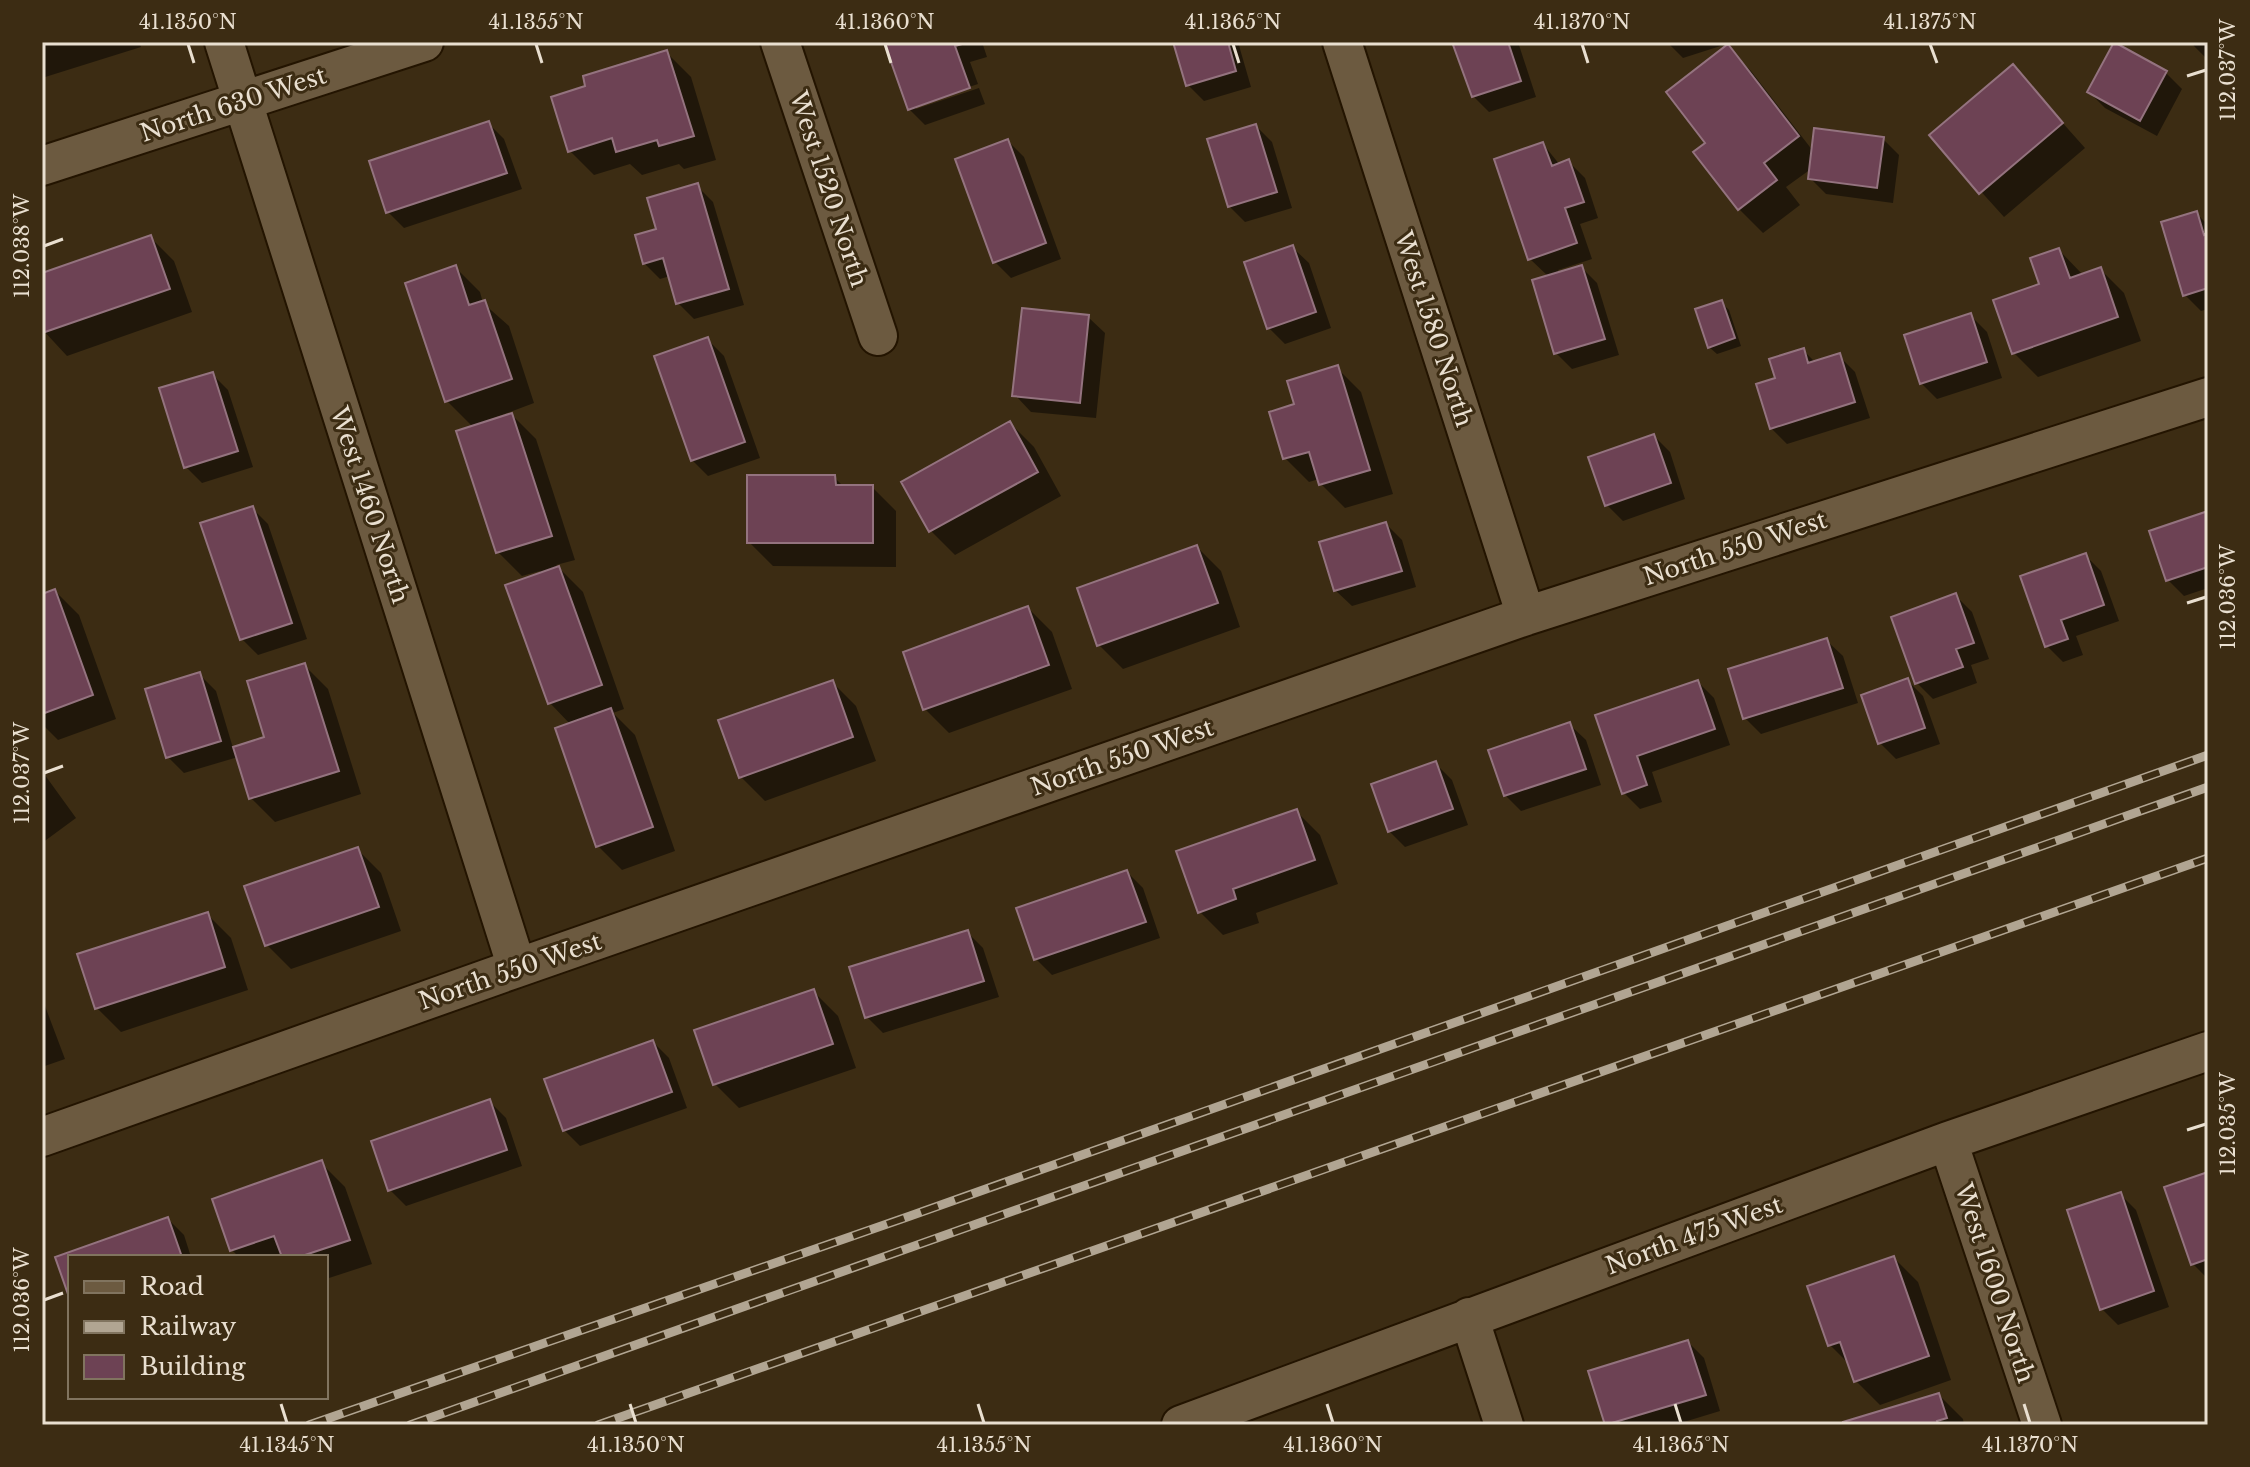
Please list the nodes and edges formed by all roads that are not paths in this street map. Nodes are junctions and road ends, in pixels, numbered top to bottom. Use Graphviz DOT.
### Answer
graph roads {
  1 [pos="224,42"];
  2 [pos="424,42"];
  3 [pos="780,42"];
  4 [pos="1342,42"];
  5 [pos="242,101"];
  6 [pos="42,166"];
  7 [pos="878,336"];
  8 [pos="2208,397"];
  9 [pos="1526,616"];
  10 [pos="517,968"];
  11 [pos="2208,1051"];
  12 [pos="42,1137"];
  13 [pos="1948,1141"];
  14 [pos="1469,1317"];
  15 [pos="1181,1425"];
  16 [pos="1504,1425"];
  17 [pos="2042,1425"];
  1 -- 5 [label="street, West 1460 North"];
  2 -- 5 [label="street, North 630 West"];
  3 -- 7 [label="street, West 1520 North"];
  4 -- 9 [label="street, West 1580 North"];
  5 -- 6 [label="street, North 630 West"];
  5 -- 10 [label="street, West 1460 North"];
  8 -- 9 [label="street, North 550 West"];
  9 -- 10 [label="street, North 550 West"];
  10 -- 12 [label="street, North 550 West"];
  11 -- 13 [label="street, North 475 West"];
  13 -- 14 [label="street, North 475 West"];
  13 -- 17 [label="street, West 1600 North"];
  14 -- 15 [label="street, North 475 West"];
  14 -- 16 [label="street"];
}
